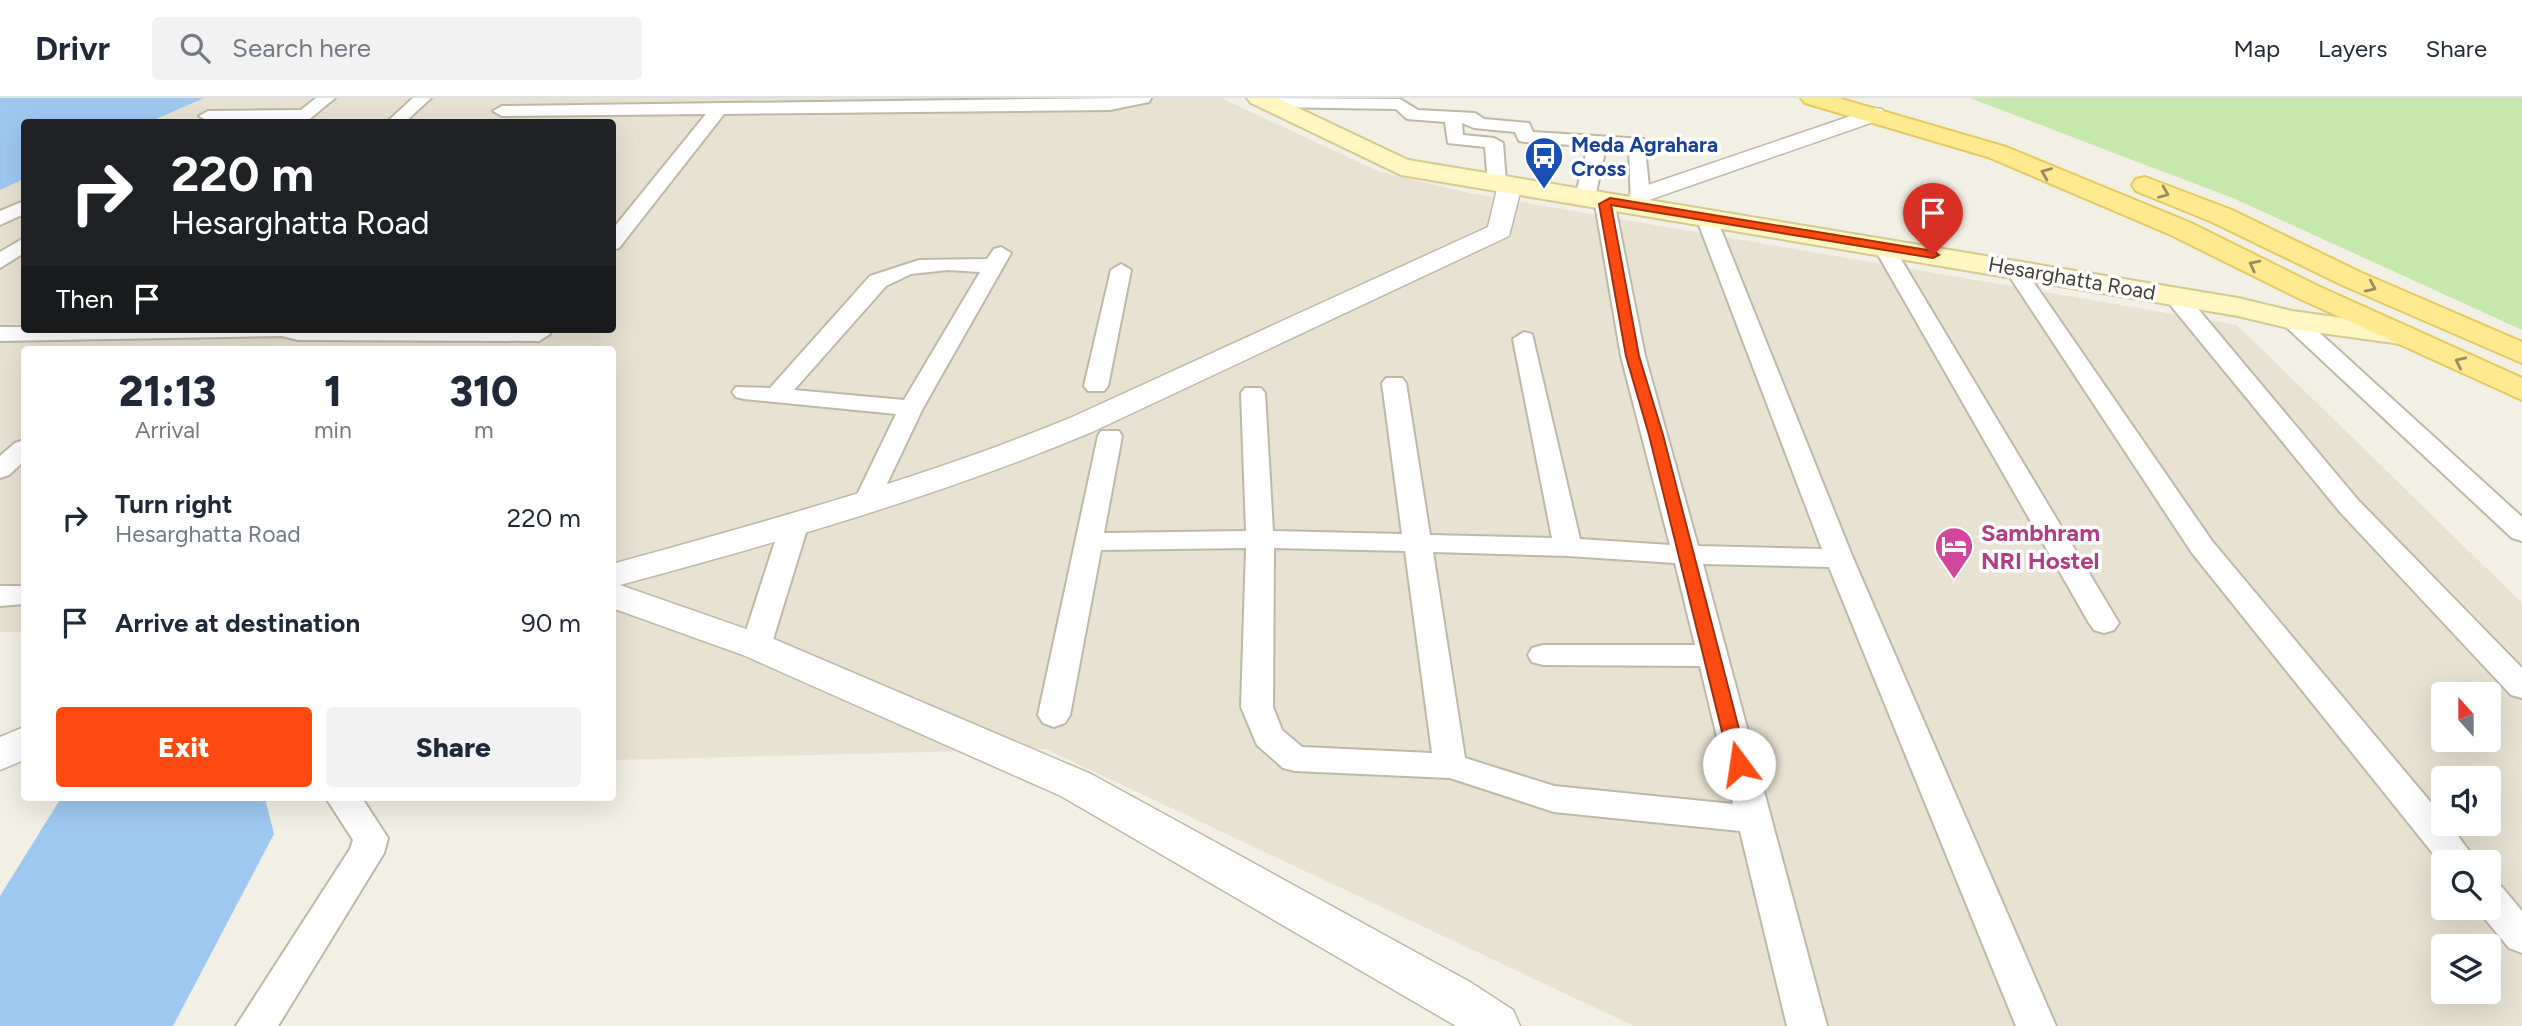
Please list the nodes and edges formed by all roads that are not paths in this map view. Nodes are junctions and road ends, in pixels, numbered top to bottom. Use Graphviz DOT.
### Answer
graph roads {
  1 [pos="244,98"];
  2 [pos="327,98"];
  3 [pos="423,98"];
  4 [pos="516,98"];
  5 [pos="1093,98"];
  6 [pos="1143,98"];
  7 [pos="1813,98"];
  8 [pos="1264,101"];
  9 [pos="632,104"];
  10 [pos="1110,105"];
  11 [pos="1883,106"];
  12 [pos="718,110"];
  13 [pos="496,117"];
  14 [pos="1452,117"];
  15 [pos="202,119"];
  16 [pos="301,119"];
  17 [pos="398,119"];
  18 [pos="616,122"];
  19 [pos="1598,141"];
  20 [pos="1504,184"];
  21 [pos="1598,199"];
  22 [pos="1641,201"];
  23 [pos="21,208"];
  24 [pos="1706,217"];
  25 [pos="0,219"];
  26 [pos="616,239"];
  27 [pos="21,246"];
  28 [pos="1883,246"];
  29 [pos="0,262"];
  30 [pos="2014,268"];
  31 [pos="1121,270"];
  32 [pos="2175,296"];
  33 [pos="2292,320"];
  34 [pos="21,333"];
  35 [pos="29,333"];
  36 [pos="156,333"];
  37 [pos="276,333"];
  38 [pos="298,333"];
  39 [pos="0,334"];
  40 [pos="2401,335"];
  41 [pos="414,338"];
  42 [pos="537,338"];
  43 [pos="1524,339"];
  44 [pos="141,346"];
  45 [pos="264,346"];
  46 [pos="2522,354"];
  47 [pos="0,355"];
  48 [pos="1394,383"];
  49 [pos="1096,386"];
  50 [pos="2522,390"];
  51 [pos="744,392"];
  52 [pos="1253,393"];
  53 [pos="776,396"];
  54 [pos="911,408"];
  55 [pos="1110,436"];
  56 [pos="21,451"];
  57 [pos="0,470"];
  58 [pos="866,503"];
  59 [pos="794,526"];
  60 [pos="2522,532"];
  61 [pos="1260,539"];
  62 [pos="1088,542"];
  63 [pos="1419,543"];
  64 [pos="1568,547"];
  65 [pos="1687,555"];
  66 [pos="1839,558"];
  67 [pos="616,575"];
  68 [pos="616,596"];
  69 [pos="2104,623"];
  70 [pos="756,646"];
  71 [pos="1543,655"];
  72 [pos="1711,656"];
  73 [pos="2522,687"];
  74 [pos="1054,715"];
  75 [pos="21,744"];
  76 [pos="0,755"];
  77 [pos="1450,766"];
  78 [pos="345,801"];
  79 [pos="1753,819"];
  80 [pos="2450,850"];
  81 [pos="2501,912"];
  82 [pos="2522,937"];
  83 [pos="256,1026"];
  84 [pos="1496,1026"];
  85 [pos="1807,1026"];
  86 [pos="2036,1026"];
  1 -- 15 [label="street"];
  2 -- 16 [label="street"];
  3 -- 17 [label="street"];
  4 -- 13 [label="street"];
  5 -- 10 [label="street"];
  6 -- 10 [label="street"];
  7 -- 11 [label="main road, Hesarghatta Road"];
  8 -- 14 [label="street"];
  8 -- 20 [label="main road, Hesarghatta Road"];
  9 -- 12 [label="street"];
  9 -- 13 [label="street"];
  9 -- 18 [label="street"];
  10 -- 12 [label="street"];
  11 -- 22 [label="street"];
  40 -- 11 [label="main road, Hesarghatta Road, one-way"];
  11 -- 46 [label="main road, Hesarghatta Road, one-way"];
  12 -- 26 [label="street"];
  14 -- 19 [label="street"];
  14 -- 20 [label="street"];
  19 -- 21 [label="street"];
  19 -- 22 [label="street"];
  20 -- 21 [label="main road, Hesarghatta Road"];
  20 -- 58 [label="street"];
  21 -- 22 [label="main road, Hesarghatta Road"];
  21 -- 65 [label="street"];
  22 -- 24 [label="main road, Hesarghatta Road"];
  23 -- 25 [label="street"];
  24 -- 28 [label="main road, Hesarghatta Road"];
  24 -- 66 [label="street"];
  27 -- 29 [label="street"];
  28 -- 30 [label="main road, Hesarghatta Road"];
  28 -- 69 [label="street"];
  30 -- 32 [label="main road, Hesarghatta Road"];
  30 -- 80 [label="street"];
  31 -- 49 [label="street"];
  32 -- 33 [label="main road, Hesarghatta Road"];
  32 -- 73 [label="street"];
  33 -- 40 [label="main road, Hesarghatta Road"];
  33 -- 60 [label="street"];
  34 -- 39 [label="street"];
  35 -- 47 [label="street"];
  36 -- 44 [label="street"];
  37 -- 45 [label="street"];
  38 -- 41 [label="street"];
  50 -- 40 [label="main road, Hesarghatta Road, one-way"];
  41 -- 42 [label="street"];
  43 -- 64 [label="street"];
  48 -- 63 [label="street"];
  51 -- 53 [label="street"];
  52 -- 61 [label="street"];
  53 -- 54 [label="street"];
  53 -- 54 [label="street"];
  54 -- 58 [label="street"];
  55 -- 62 [label="street"];
  56 -- 57 [label="street"];
  58 -- 59 [label="street"];
  59 -- 67 [label="street"];
  59 -- 70 [label="street"];
  61 -- 62 [label="street"];
  61 -- 63 [label="street"];
  61 -- 77 [label="street"];
  62 -- 74 [label="street"];
  63 -- 64 [label="street"];
  63 -- 77 [label="street"];
  64 -- 65 [label="street"];
  65 -- 66 [label="street"];
  65 -- 72 [label="street"];
  66 -- 86 [label="street"];
  68 -- 70 [label="street"];
  70 -- 84 [label="street"];
  71 -- 72 [label="street"];
  72 -- 79 [label="street"];
  75 -- 76 [label="street"];
  77 -- 79 [label="street"];
  78 -- 83 [label="street"];
  79 -- 85 [label="street"];
  81 -- 82 [label="street"];
}
